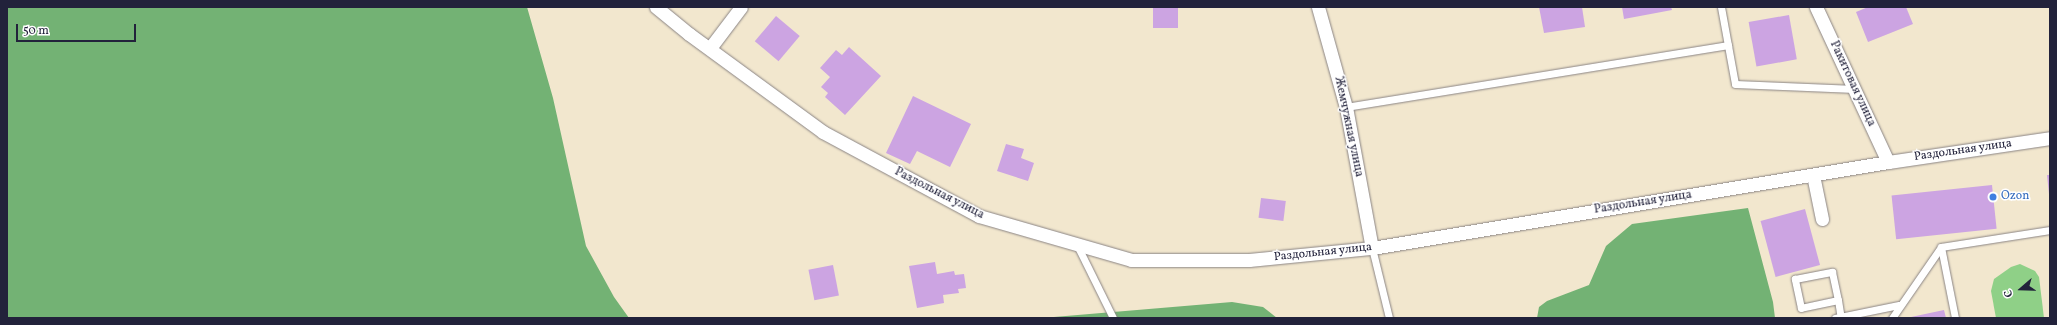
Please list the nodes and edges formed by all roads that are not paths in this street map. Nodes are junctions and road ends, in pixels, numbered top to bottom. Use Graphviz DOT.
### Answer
graph roads {
  1 [pos="656,7"];
  2 [pos="741,7"];
  3 [pos="1318,7"];
  4 [pos="1721,7"];
  5 [pos="1816,7"];
  6 [pos="1728,45"];
  7 [pos="710,48"];
  8 [pos="1855,89"];
  9 [pos="1346,107"];
  10 [pos="2050,138"];
  11 [pos="1888,162"];
  12 [pos="1813,175"];
  13 [pos="1822,219"];
  14 [pos="2050,230"];
  15 [pos="1077,244"];
  16 [pos="1941,247"];
  17 [pos="1372,248"];
  18 [pos="1838,300"];
  19 [pos="1899,305"];
  20 [pos="1113,318"];
  21 [pos="1389,318"];
  22 [pos="1839,318"];
  23 [pos="1892,318"];
  24 [pos="1955,318"];
  1 -- 7 [label="street, Раздольная улица"];
  2 -- 7 [label="street"];
  3 -- 9 [label="street, Жемчужная улица"];
  4 -- 6 [label="lane"];
  5 -- 8 [label="street, Ракитовая улица"];
  6 -- 8 [label="lane"];
  6 -- 9 [label="lane"];
  7 -- 15 [label="street, Раздольная улица"];
  8 -- 11 [label="street, Ракитовая улица"];
  9 -- 17 [label="street, Жемчужная улица"];
  10 -- 11 [label="street, Раздольная улица"];
  11 -- 12 [label="street, Раздольная улица"];
  12 -- 13 [label="street"];
  12 -- 17 [label="street, Раздольная улица"];
  14 -- 16 [label="lane"];
  15 -- 17 [label="street, Раздольная улица"];
  15 -- 20 [label="lane"];
  16 -- 19 [label="lane"];
  16 -- 24 [label="lane"];
  17 -- 21 [label="lane"];
  18 -- 18 [label="lane"];
  18 -- 22 [label="lane"];
  19 -- 22 [label="lane"];
  19 -- 23 [label="lane"];
}
